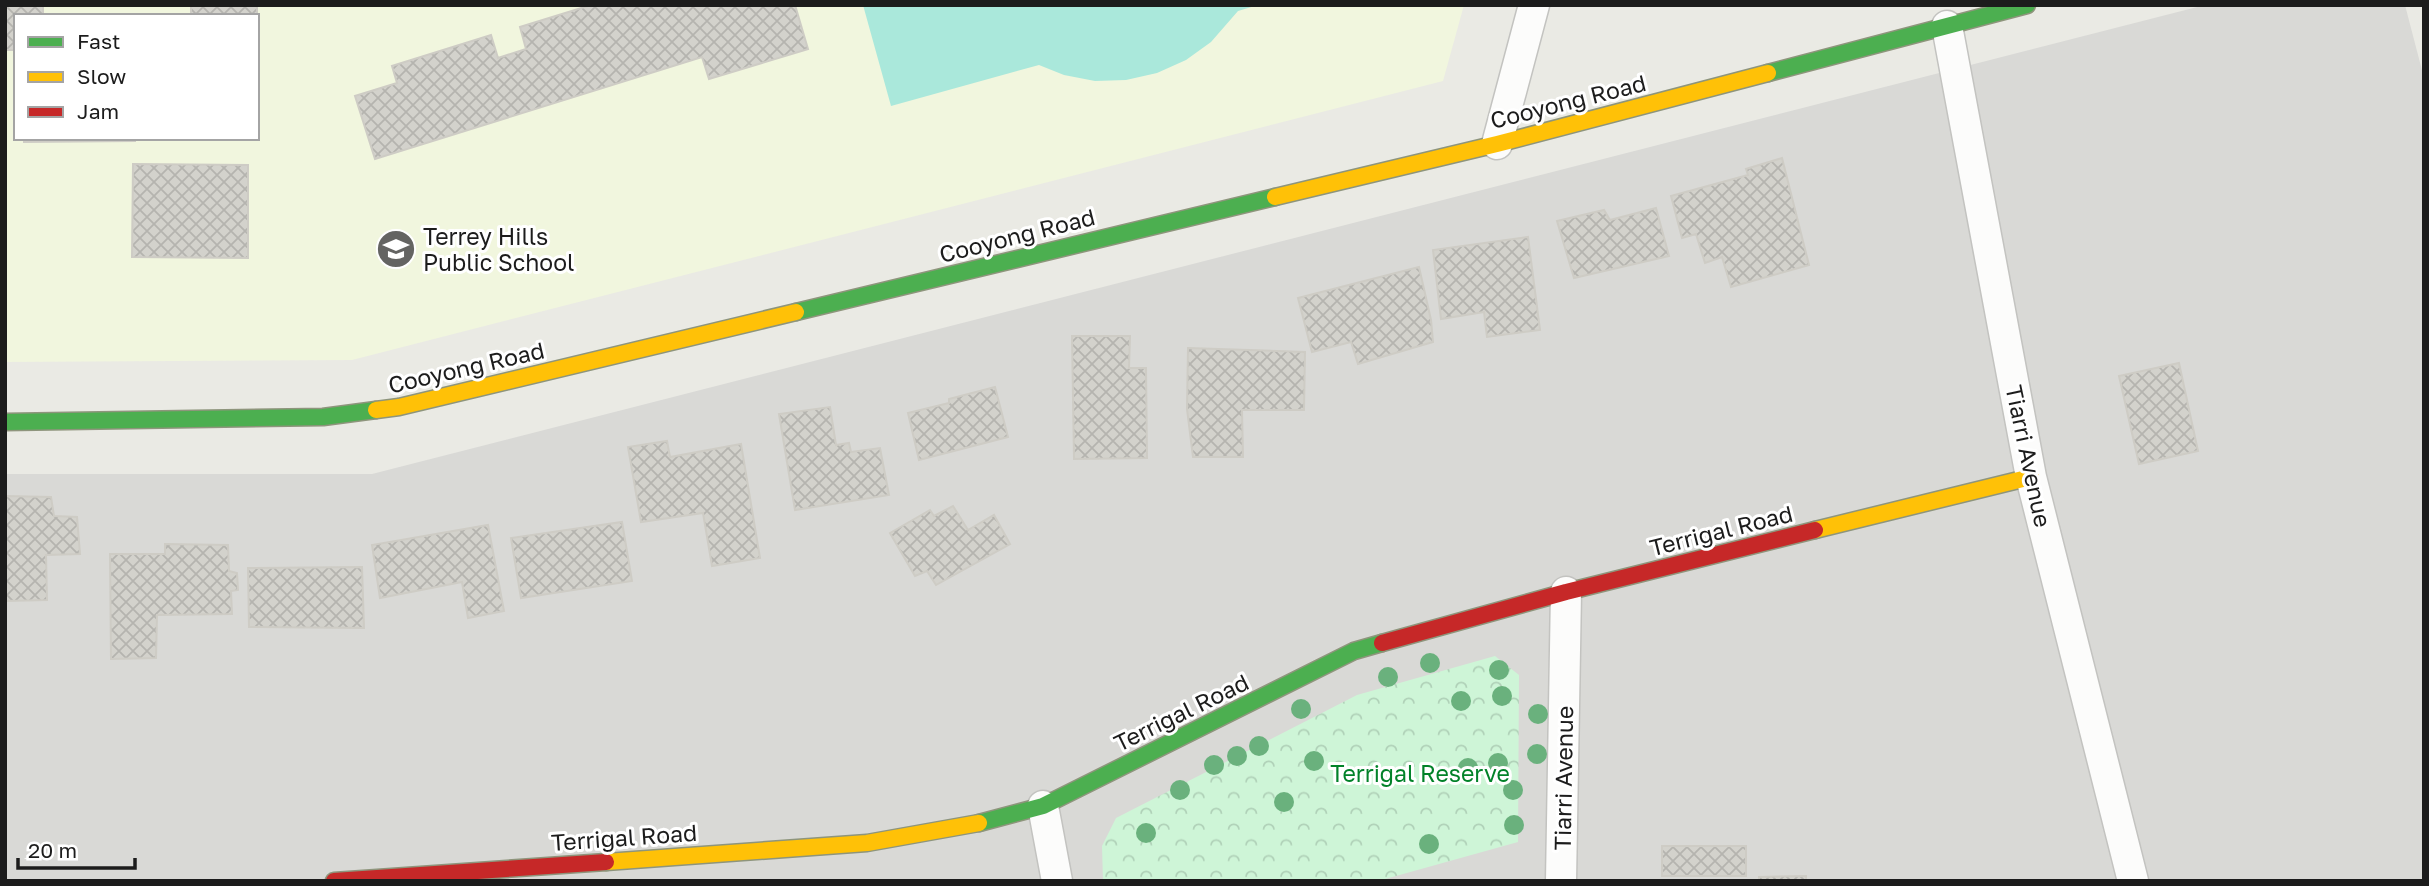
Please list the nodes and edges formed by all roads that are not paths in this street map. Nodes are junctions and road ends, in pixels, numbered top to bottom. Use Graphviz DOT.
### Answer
graph roads {
  1 [pos="1534,5"];
  2 [pos="2027,5"];
  3 [pos="1947,26"];
  4 [pos="1497,144"];
  5 [pos="5,422"];
  6 [pos="2031,477"];
  7 [pos="1566,592"];
  8 [pos="1043,806"];
  9 [pos="334,881"];
  10 [pos="1057,881"];
  11 [pos="1561,881"];
  12 [pos="2133,881"];
  1 -- 4 [label="street"];
  2 -- 3 [label="street, Cooyong Road"];
  3 -- 4 [label="street, Cooyong Road"];
  3 -- 6 [label="street, Tiarri Avenue"];
  4 -- 5 [label="street, Cooyong Road"];
  6 -- 7 [label="street, Terrigal Road"];
  6 -- 12 [label="street, Tiarri Avenue"];
  7 -- 8 [label="street, Terrigal Road"];
  7 -- 11 [label="street, Tiarri Avenue"];
  8 -- 9 [label="street, Terrigal Road"];
  8 -- 10 [label="street"];
}
